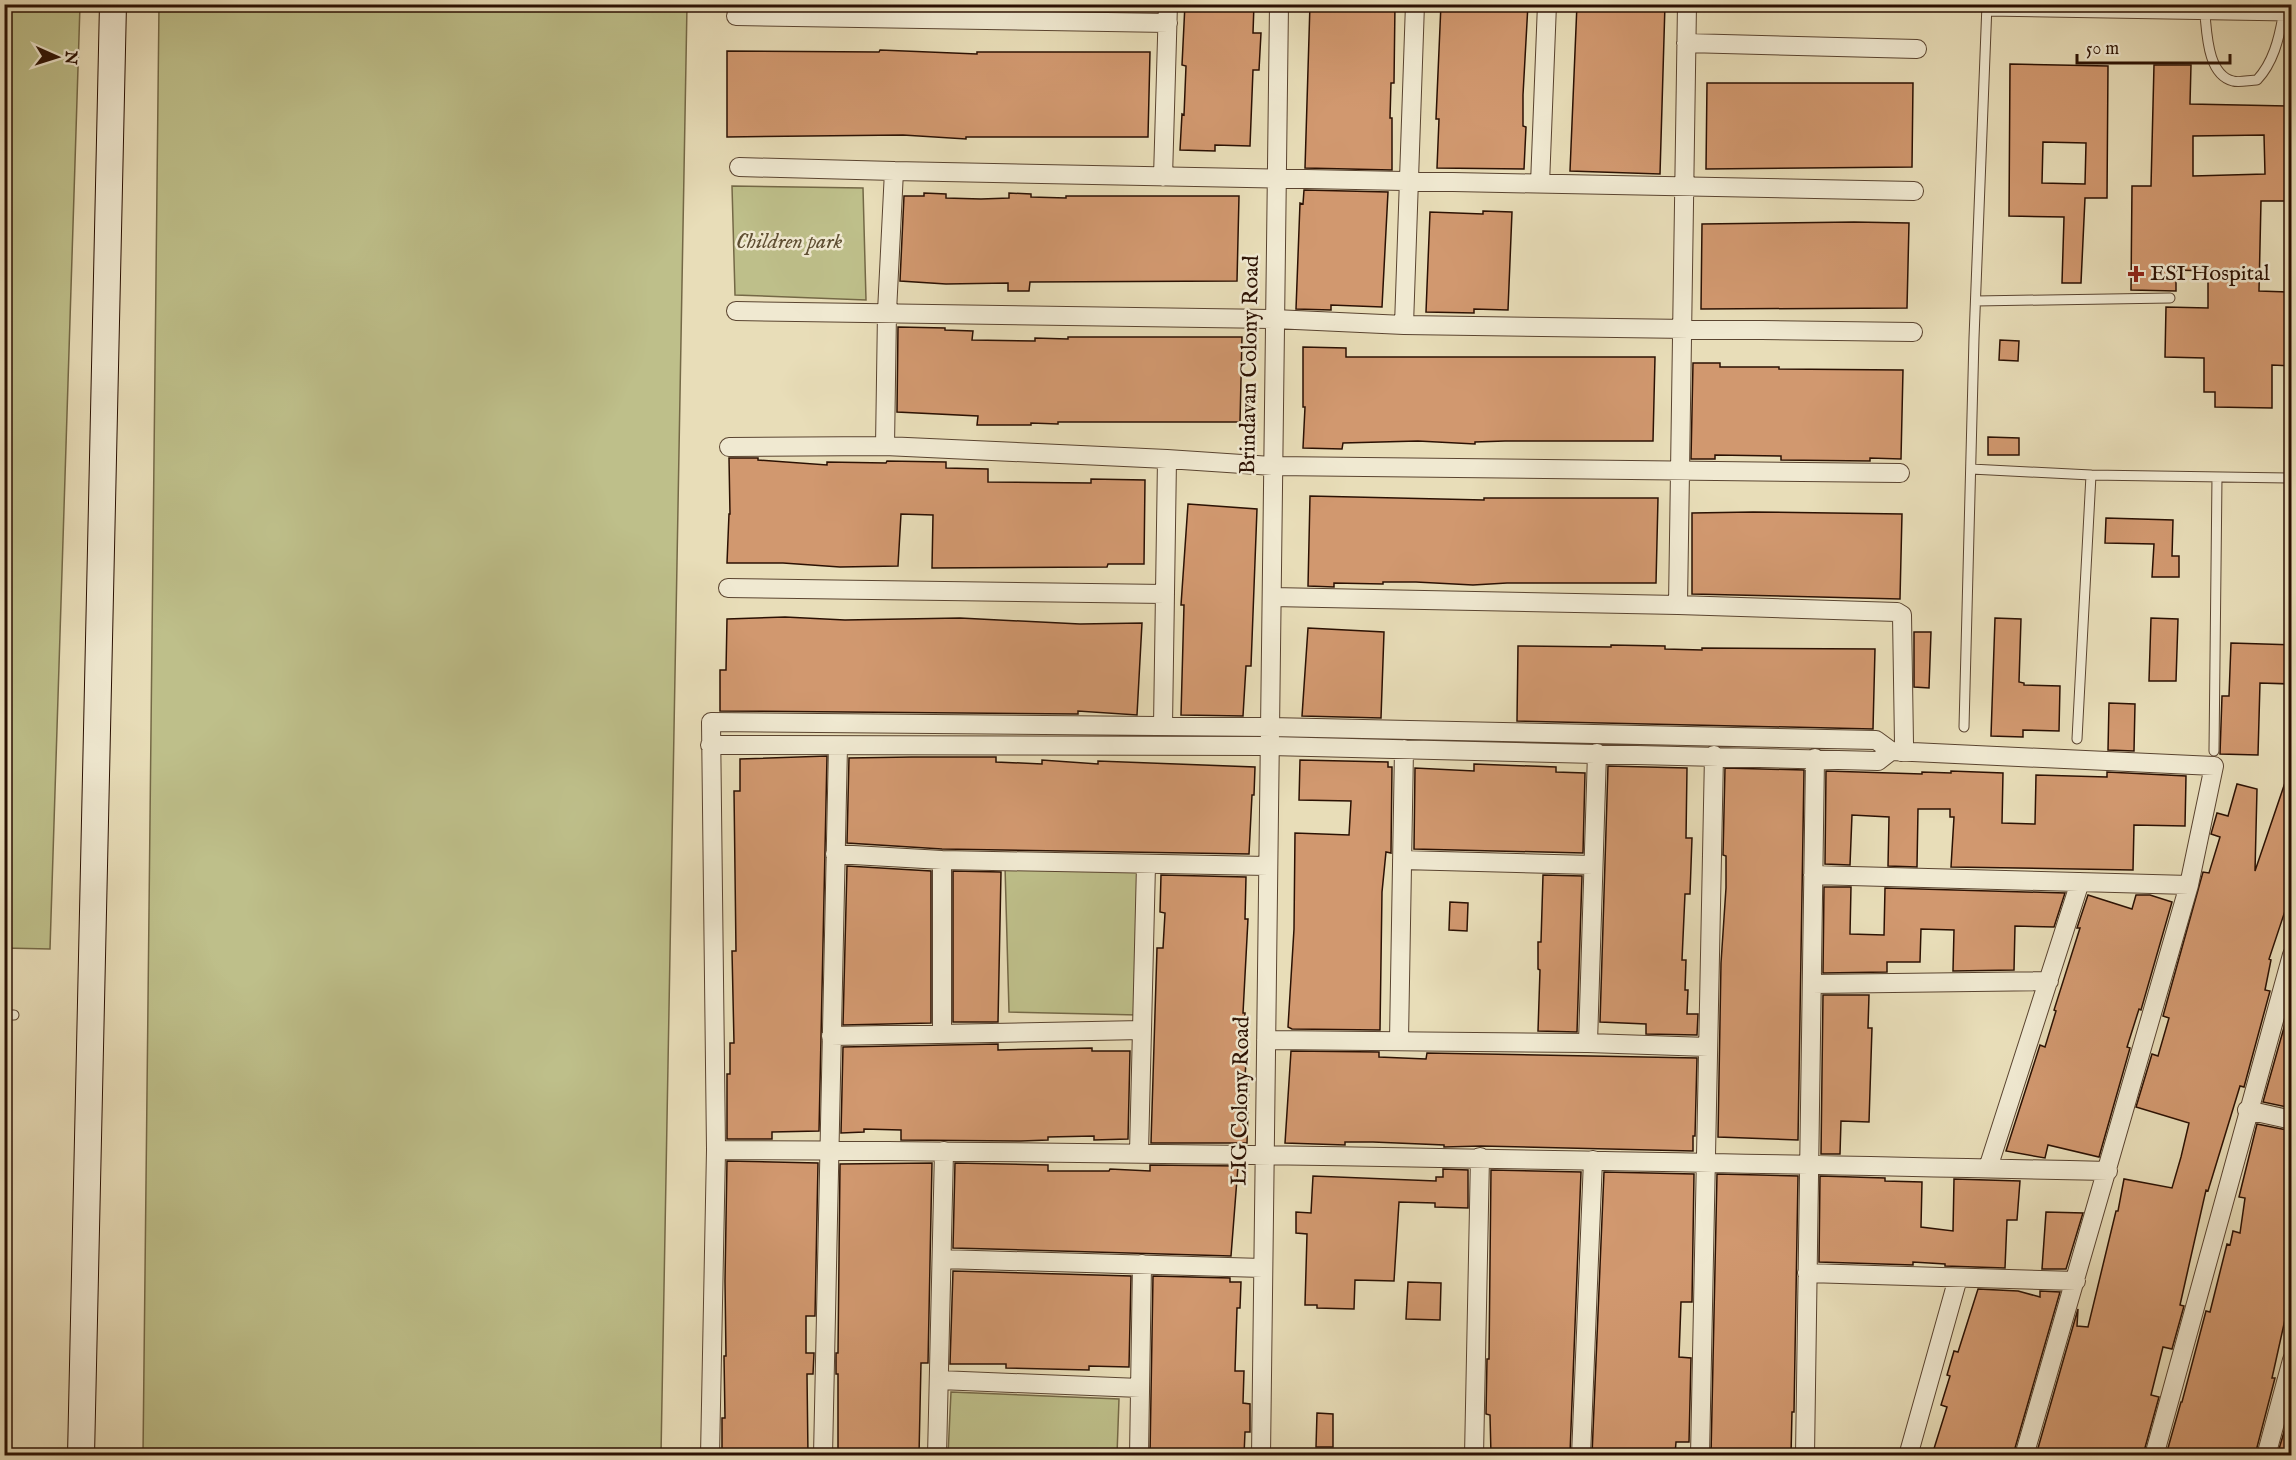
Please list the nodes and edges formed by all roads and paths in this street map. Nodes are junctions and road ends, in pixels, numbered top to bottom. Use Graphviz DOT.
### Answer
graph roads {
  1 [pos="113,4"];
  2 [pos="1168,4"];
  3 [pos="1279,4"];
  4 [pos="1414,4"];
  5 [pos="1547,4"];
  6 [pos="1687,4"];
  7 [pos="1987,8"];
  8 [pos="2205,15"];
  9 [pos="736,16"];
  10 [pos="2288,16"];
  11 [pos="1168,23"];
  12 [pos="1686,43"];
  13 [pos="1917,49"];
  14 [pos="739,166"];
  15 [pos="894,171"];
  16 [pos="1163,177"];
  17 [pos="1277,179"];
  18 [pos="1408,181"];
  19 [pos="1540,184"];
  20 [pos="1683,186"];
  21 [pos="1914,191"];
  22 [pos="2170,298"];
  23 [pos="1976,301"];
  24 [pos="736,311"];
  25 [pos="887,312"];
  26 [pos="1274,319"];
  27 [pos="1404,325"];
  28 [pos="1681,329"];
  29 [pos="1913,332"];
  30 [pos="885,446"];
  31 [pos="729,447"];
  32 [pos="1167,459"];
  33 [pos="1273,466"];
  34 [pos="1971,469"];
  35 [pos="1680,470"];
  36 [pos="1900,473"];
  37 [pos="2091,475"];
  38 [pos="2217,477"];
  39 [pos="2292,478"];
  40 [pos="728,588"];
  41 [pos="1165,594"];
  42 [pos="1272,597"];
  43 [pos="1678,605"];
  44 [pos="1163,726"];
  45 [pos="1270,727"];
  46 [pos="1964,727"];
  47 [pos="2077,739"];
  48 [pos="710,745"];
  49 [pos="838,746"];
  50 [pos="1270,746"];
  51 [pos="1404,749"];
  52 [pos="1896,751"];
  53 [pos="2214,751"];
  54 [pos="1597,753"];
  55 [pos="1714,755"];
  56 [pos="1815,758"];
  57 [pos="835,854"];
  58 [pos="942,860"];
  59 [pos="1402,860"];
  60 [pos="1146,865"];
  61 [pos="1593,865"];
  62 [pos="1268,866"];
  63 [pos="1813,874"];
  64 [pos="2080,882"];
  65 [pos="2189,885"];
  66 [pos="2292,955"];
  67 [pos="2049,981"];
  68 [pos="1812,984"];
  69 [pos="1142,1030"];
  70 [pos="942,1034"];
  71 [pos="831,1036"];
  72 [pos="1266,1040"];
  73 [pos="1399,1040"];
  74 [pos="1588,1043"];
  75 [pos="1708,1047"];
  76 [pos="2247,1110"];
  77 [pos="2292,1120"];
  78 [pos="716,1150"];
  79 [pos="829,1150"];
  80 [pos="944,1151"];
  81 [pos="1139,1152"];
  82 [pos="1264,1155"];
  83 [pos="1480,1157"];
  84 [pos="1593,1160"];
  85 [pos="1706,1162"];
  86 [pos="1809,1164"];
  87 [pos="1988,1168"];
  88 [pos="2108,1171"];
  89 [pos="942,1259"];
  90 [pos="1142,1264"];
  91 [pos="1263,1268"];
  92 [pos="1807,1273"];
  93 [pos="1958,1278"];
  94 [pos="2076,1281"];
  95 [pos="2292,1360"];
  96 [pos="939,1380"];
  97 [pos="1140,1388"];
  98 [pos="81,1455"];
  99 [pos="710,1455"];
  100 [pos="823,1455"];
  101 [pos="937,1455"];
  102 [pos="1139,1455"];
  103 [pos="1261,1455"];
  104 [pos="1474,1455"];
  105 [pos="1581,1455"];
  106 [pos="1700,1455"];
  107 [pos="1804,1455"];
  108 [pos="1908,1455"];
  109 [pos="2024,1455"];
  110 [pos="2154,1455"];
  111 [pos="2266,1455"];
  1 -- 98 [label="street"];
  2 -- 11 [label="street"];
  3 -- 17 [label="street, Brindavan Colony Road"];
  4 -- 18 [label="street"];
  5 -- 19 [label="street"];
  6 -- 12 [label="street"];
  7 -- 8 [label="lane"];
  7 -- 23 [label="lane"];
  8 -- 10 [label="lane"];
  8 -- 10 [label="lane"];
  9 -- 11 [label="street"];
  11 -- 16 [label="street"];
  12 -- 13 [label="street"];
  12 -- 20 [label="street"];
  14 -- 15 [label="street"];
  15 -- 16 [label="street"];
  15 -- 25 [label="street"];
  16 -- 17 [label="street"];
  17 -- 18 [label="street"];
  17 -- 26 [label="street, Brindavan Colony Road"];
  18 -- 19 [label="street"];
  18 -- 27 [label="street"];
  19 -- 20 [label="street"];
  20 -- 21 [label="street"];
  20 -- 28 [label="street"];
  22 -- 23 [label="lane"];
  23 -- 34 [label="lane"];
  24 -- 25 [label="street"];
  25 -- 26 [label="street"];
  25 -- 30 [label="street"];
  26 -- 27 [label="street"];
  26 -- 33 [label="street, Brindavan Colony Road"];
  27 -- 28 [label="street"];
  28 -- 29 [label="street"];
  28 -- 35 [label="street"];
  30 -- 31 [label="street"];
  30 -- 32 [label="street"];
  32 -- 33 [label="street"];
  32 -- 41 [label="street"];
  33 -- 35 [label="street"];
  33 -- 42 [label="street, Brindavan Colony Road"];
  34 -- 37 [label="lane"];
  34 -- 46 [label="lane"];
  35 -- 36 [label="street"];
  35 -- 43 [label="street"];
  37 -- 38 [label="lane"];
  37 -- 47 [label="lane"];
  38 -- 39 [label="lane"];
  38 -- 53 [label="lane"];
  40 -- 41 [label="street"];
  41 -- 44 [label="street"];
  42 -- 43 [label="street"];
  42 -- 45 [label="street, Brindavan Colony Road"];
  43 -- 52 [label="street"];
  44 -- 45 [label="street"];
  44 -- 48 [label="street"];
  45 -- 50 [label="street, Brindavan Colony Road"];
  45 -- 52 [label="street"];
  48 -- 49 [label="street"];
  48 -- 78 [label="street"];
  49 -- 50 [label="street"];
  49 -- 57 [label="street"];
  50 -- 51 [label="street"];
  50 -- 62 [label="street, LIG Colony Road"];
  51 -- 54 [label="street"];
  51 -- 59 [label="street"];
  52 -- 56 [label="street"];
  52 -- 65 [label="street"];
  54 -- 55 [label="street"];
  54 -- 61 [label="street"];
  55 -- 56 [label="street"];
  55 -- 75 [label="street"];
  56 -- 63 [label="street"];
  57 -- 58 [label="street"];
  57 -- 71 [label="street"];
  58 -- 60 [label="street"];
  58 -- 70 [label="street"];
  59 -- 61 [label="street"];
  59 -- 73 [label="street"];
  60 -- 62 [label="street"];
  60 -- 69 [label="street"];
  61 -- 74 [label="street"];
  62 -- 72 [label="street, LIG Colony Road"];
  63 -- 64 [label="street"];
  63 -- 68 [label="street"];
  64 -- 65 [label="street"];
  64 -- 67 [label="street"];
  65 -- 88 [label="street"];
  66 -- 76 [label="street"];
  67 -- 68 [label="street"];
  67 -- 87 [label="street"];
  68 -- 86 [label="street"];
  69 -- 70 [label="street"];
  69 -- 81 [label="street"];
  70 -- 71 [label="street"];
  71 -- 79 [label="street"];
  72 -- 73 [label="street"];
  72 -- 82 [label="street, LIG Colony Road"];
  73 -- 74 [label="street"];
  74 -- 75 [label="street"];
  75 -- 85 [label="street"];
  76 -- 77 [label="street"];
  76 -- 110 [label="street"];
  78 -- 79 [label="street"];
  78 -- 99 [label="street"];
  79 -- 80 [label="street"];
  79 -- 100 [label="street"];
  80 -- 81 [label="street"];
  80 -- 89 [label="street"];
  81 -- 82 [label="street"];
  82 -- 83 [label="street"];
  82 -- 91 [label="street, LIG Colony Road"];
  83 -- 84 [label="street"];
  83 -- 104 [label="street"];
  84 -- 85 [label="street"];
  84 -- 105 [label="street"];
  85 -- 86 [label="street"];
  85 -- 106 [label="street"];
  86 -- 87 [label="street"];
  86 -- 92 [label="street"];
  87 -- 88 [label="street"];
  88 -- 94 [label="street"];
  89 -- 90 [label="street"];
  89 -- 96 [label="street"];
  90 -- 91 [label="street"];
  90 -- 97 [label="street"];
  91 -- 103 [label="street, LIG Colony Road"];
  92 -- 93 [label="street"];
  92 -- 107 [label="street"];
  93 -- 94 [label="street"];
  93 -- 108 [label="street"];
  94 -- 109 [label="street"];
  95 -- 111 [label="street"];
  96 -- 97 [label="street"];
  96 -- 101 [label="street"];
  97 -- 102 [label="street"];
}
